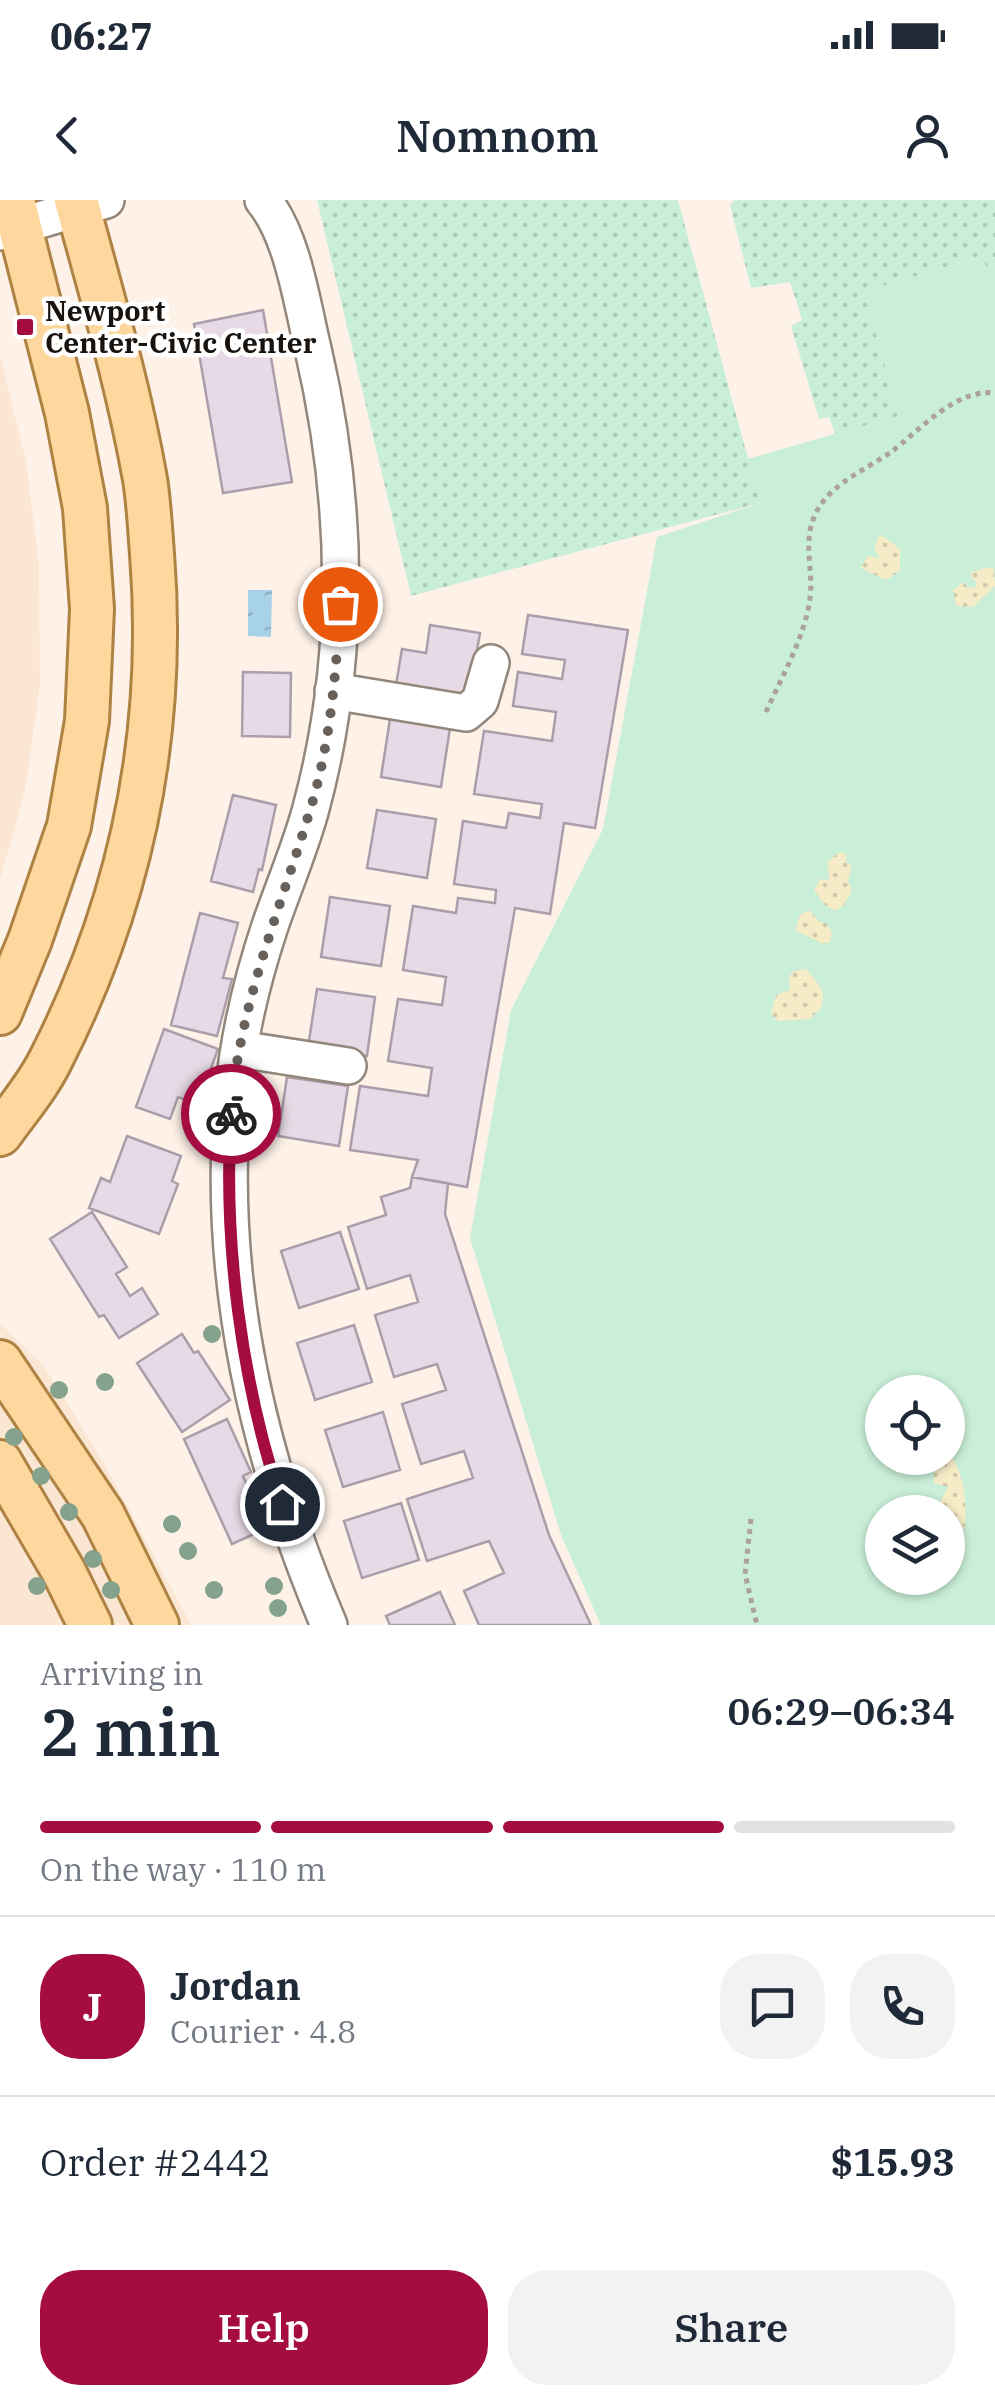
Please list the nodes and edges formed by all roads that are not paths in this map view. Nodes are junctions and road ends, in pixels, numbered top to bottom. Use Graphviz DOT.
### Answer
graph roads {
  1 [pos="264,200"];
  2 [pos="87,203"];
  3 [pos="11,219"];
  4 [pos="491,664"];
  5 [pos="333,692"];
  6 [pos="0,1012"];
  7 [pos="239,1049"];
  8 [pos="348,1066"];
  9 [pos="0,1134"];
  10 [pos="0,1362"];
  11 [pos="0,1462"];
  12 [pos="90,1625"];
  13 [pos="158,1625"];
  14 [pos="329,1625"];
  1 -- 5 [label="street"];
  2 -- 3 [label="street"];
  2 -- 9 [label="main road"];
  3 -- 6 [label="main road"];
  4 -- 5 [label="street"];
  5 -- 7 [label="street"];
  7 -- 8 [label="street"];
  7 -- 14 [label="street"];
  10 -- 13 [label="main road"];
  11 -- 12 [label="main road"];
}
